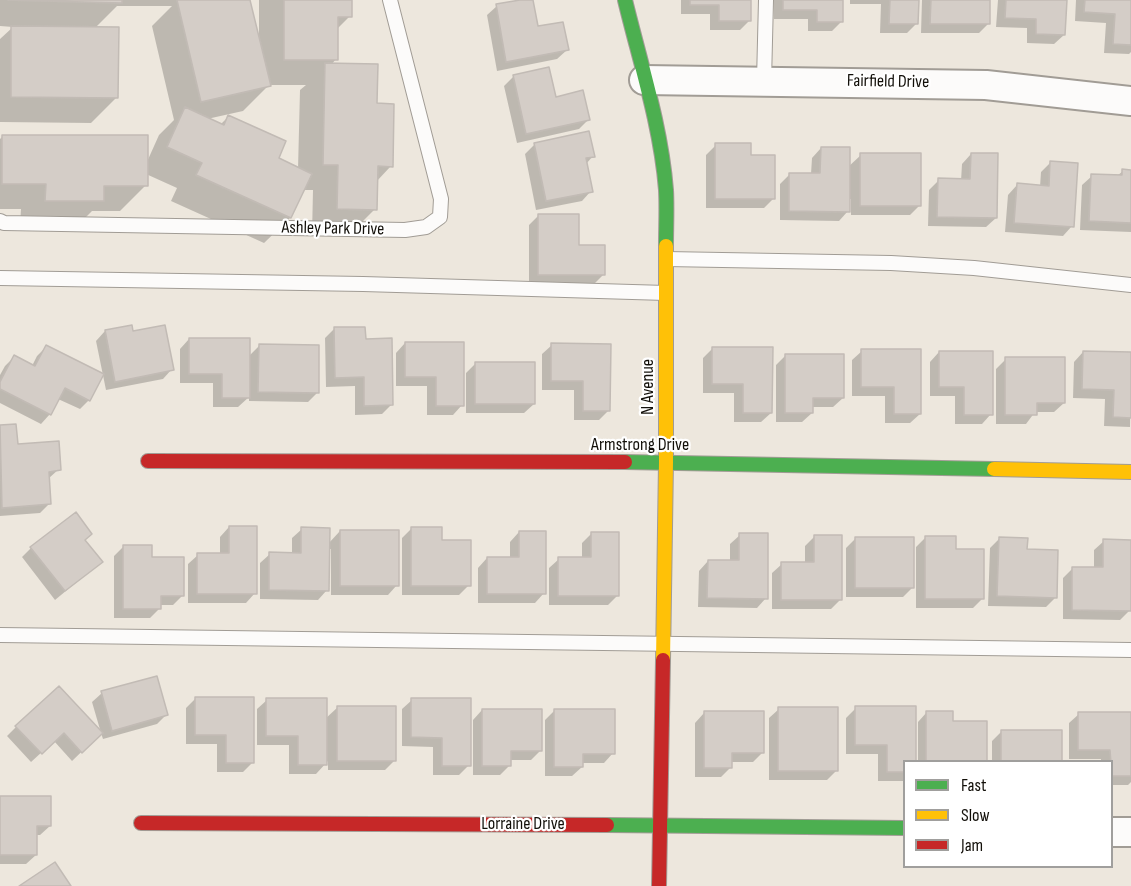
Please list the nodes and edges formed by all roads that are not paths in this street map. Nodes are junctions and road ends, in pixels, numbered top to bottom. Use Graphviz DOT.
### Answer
graph roads {
  1 [pos="390,0"];
  2 [pos="625,0"];
  3 [pos="766,0"];
  4 [pos="644,80"];
  5 [pos="764,81"];
  6 [pos="1131,101"];
  7 [pos="0,220"];
  8 [pos="666,259"];
  9 [pos="0,278"];
  10 [pos="1131,285"];
  11 [pos="666,293"];
  12 [pos="148,461"];
  13 [pos="666,462"];
  14 [pos="1131,472"];
  15 [pos="0,635"];
  16 [pos="663,646"];
  17 [pos="1131,650"];
  18 [pos="141,823"];
  19 [pos="659,825"];
  20 [pos="903,828"];
  21 [pos="1113,832"];
  22 [pos="1131,832"];
  23 [pos="658,886"];
  1 -- 7 [label="lane, Ashley Park Drive"];
  2 -- 4 [label="street, N Avenue"];
  3 -- 5 [label="lane"];
  4 -- 5 [label="street, Fairfield Drive"];
  4 -- 8 [label="street, N Avenue"];
  5 -- 6 [label="street, Fairfield Drive"];
  8 -- 10 [label="lane"];
  8 -- 11 [label="street, N Avenue"];
  9 -- 11 [label="lane"];
  11 -- 13 [label="street, N Avenue"];
  12 -- 13 [label="street, Armstrong Drive"];
  13 -- 14 [label="street, Armstrong Drive"];
  13 -- 16 [label="street, N Avenue"];
  15 -- 16 [label="lane"];
  16 -- 17 [label="lane"];
  16 -- 19 [label="street, N Avenue"];
  18 -- 19 [label="street, Lorraine Drive"];
  19 -- 20 [label="street, Lorraine Drive"];
  19 -- 23 [label="street, N Avenue"];
  21 -- 22 [label="street"];
}
